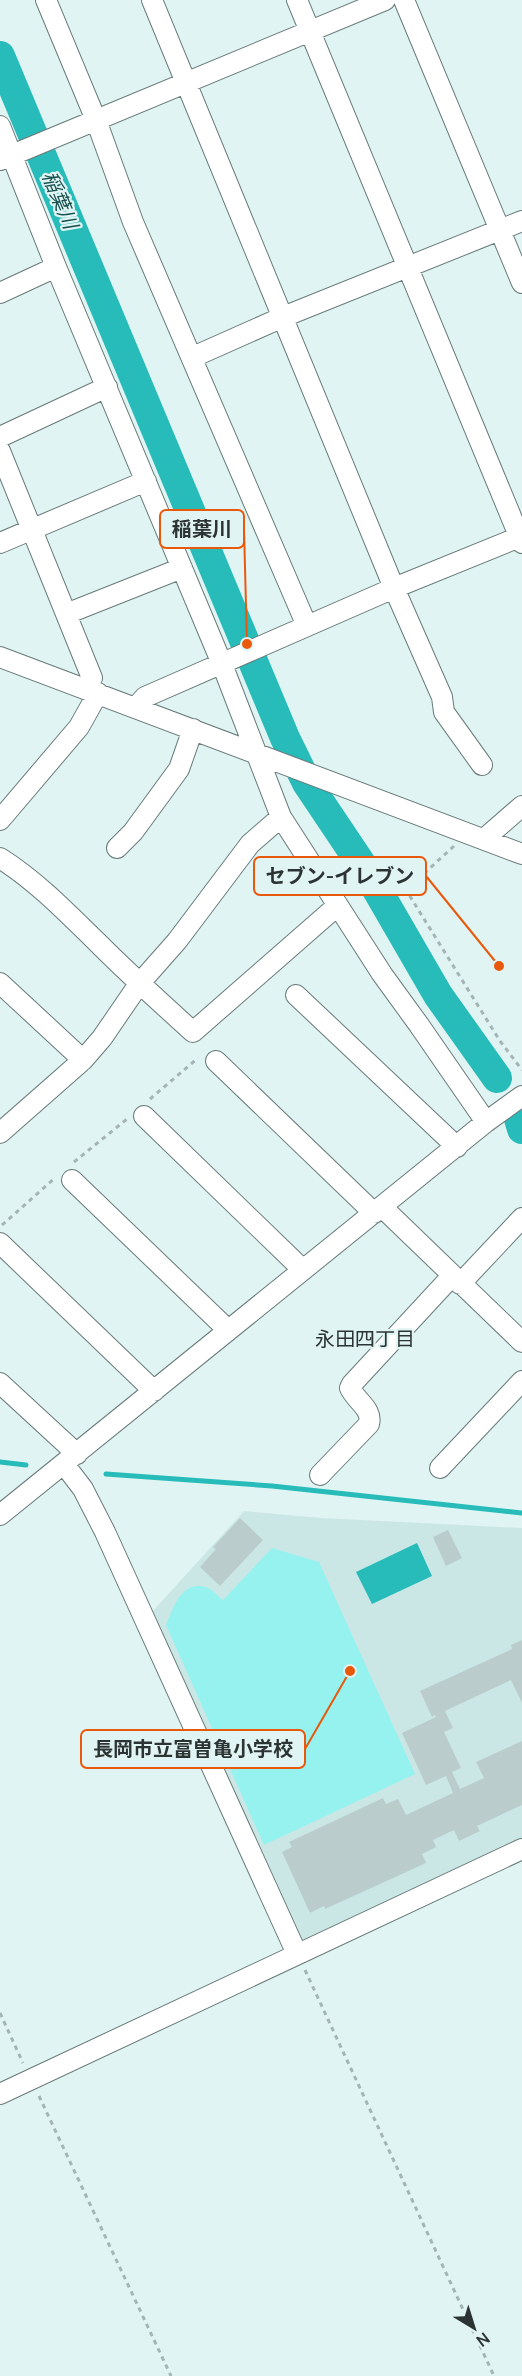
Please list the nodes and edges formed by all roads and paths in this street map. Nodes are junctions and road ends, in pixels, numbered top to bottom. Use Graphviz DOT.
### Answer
graph roads {
  1 [pos="46,0"];
  2 [pos="152,0"];
  3 [pos="297,0"];
  4 [pos="385,0"];
  5 [pos="404,0"];
  6 [pos="310,31"];
  7 [pos="186,83"];
  8 [pos="96,120"];
  9 [pos="0,126"];
  10 [pos="6,158"];
  11 [pos="522,221"];
  12 [pos="500,230"];
  13 [pos="56,267"];
  14 [pos="410,268"];
  15 [pos="522,283"];
  16 [pos="0,292"];
  17 [pos="283,317"];
  18 [pos="193,357"];
  19 [pos="107,387"];
  20 [pos="0,437"];
  21 [pos="0,451"];
  22 [pos="146,480"];
  23 [pos="32,530"];
  24 [pos="521,539"];
  25 [pos="0,543"];
  26 [pos="182,568"];
  27 [pos="394,588"];
  28 [pos="66,614"];
  29 [pos="307,626"];
  30 [pos="0,657"];
  31 [pos="222,664"];
  32 [pos="92,691"];
  33 [pos="136,707"];
  34 [pos="193,729"];
  35 [pos="258,754"];
  36 [pos="482,765"];
  37 [pos="522,806"];
  38 [pos="281,817"];
  39 [pos="0,820"];
  40 [pos="475,837"];
  41 [pos="117,848"];
  42 [pos="522,854"];
  43 [pos="0,858"];
  44 [pos="338,906"];
  45 [pos="0,983"];
  46 [pos="140,984"];
  47 [pos="296,995"];
  48 [pos="83,1060"];
  49 [pos="216,1061"];
  50 [pos="522,1070"];
  51 [pos="522,1096"];
  52 [pos="140,1111"];
  53 [pos="4,1122"];
  54 [pos="486,1122"];
  55 [pos="457,1147"];
  56 [pos="68,1173"];
  57 [pos="378,1210"];
  58 [pos="522,1218"];
  59 [pos="0,1227"];
  60 [pos="0,1243"];
  61 [pos="303,1270"];
  62 [pos="456,1280"];
  63 [pos="228,1330"];
  64 [pos="522,1342"];
  65 [pos="522,1381"];
  66 [pos="0,1383"];
  67 [pos="154,1391"];
  68 [pos="70,1459"];
  69 [pos="440,1468"];
  70 [pos="320,1475"];
  71 [pos="0,1515"];
  72 [pos="522,1849"];
  73 [pos="297,1954"];
  74 [pos="0,2013"];
  75 [pos="31,2079"];
  76 [pos="0,2094"];
  77 [pos="171,2376"];
  78 [pos="494,2376"];
  1 -- 8 [label="street"];
  2 -- 7 [label="street"];
  3 -- 6 [label="street"];
  4 -- 6 [label="street"];
  5 -- 12 [label="street"];
  6 -- 7 [label="street"];
  6 -- 14 [label="street"];
  7 -- 8 [label="street"];
  7 -- 17 [label="street"];
  8 -- 10 [label="street"];
  8 -- 18 [label="street"];
  9 -- 10 [label="street"];
  10 -- 13 [label="street"];
  11 -- 12 [label="street"];
  12 -- 14 [label="street"];
  12 -- 15 [label="street"];
  13 -- 16 [label="street"];
  13 -- 19 [label="street"];
  14 -- 17 [label="street"];
  14 -- 24 [label="street"];
  17 -- 18 [label="street"];
  17 -- 27 [label="street"];
  18 -- 29 [label="street"];
  19 -- 20 [label="street"];
  19 -- 22 [label="street"];
  21 -- 23 [label="street"];
  22 -- 23 [label="street"];
  22 -- 26 [label="street"];
  23 -- 25 [label="street"];
  23 -- 28 [label="street"];
  24 -- 27 [label="street"];
  26 -- 28 [label="street"];
  26 -- 31 [label="street"];
  27 -- 29 [label="street"];
  27 -- 36 [label="street"];
  28 -- 32 [label="street"];
  29 -- 31 [label="street"];
  30 -- 32 [label="street"];
  31 -- 33 [label="street"];
  31 -- 35 [label="street"];
  32 -- 33 [label="street"];
  32 -- 39 [label="street"];
  33 -- 34 [label="street"];
  34 -- 35 [label="street"];
  34 -- 41 [label="street"];
  35 -- 38 [label="street"];
  35 -- 40 [label="street"];
  37 -- 40 [label="street"];
  38 -- 44 [label="street"];
  38 -- 46 [label="street"];
  40 -- 42 [label="street"];
  40 -- 50 [label="path"];
  43 -- 46 [label="street"];
  44 -- 46 [label="street"];
  44 -- 54 [label="street"];
  45 -- 48 [label="street"];
  46 -- 48 [label="street"];
  47 -- 55 [label="street"];
  48 -- 53 [label="street"];
  49 -- 52 [label="path"];
  49 -- 57 [label="street"];
  51 -- 54 [label="street"];
  52 -- 56 [label="path"];
  52 -- 61 [label="street"];
  54 -- 55 [label="street"];
  55 -- 57 [label="street"];
  56 -- 59 [label="path"];
  56 -- 63 [label="street"];
  57 -- 61 [label="street"];
  57 -- 62 [label="street"];
  58 -- 62 [label="street"];
  60 -- 67 [label="street"];
  61 -- 63 [label="street"];
  62 -- 64 [label="street"];
  62 -- 70 [label="street"];
  63 -- 67 [label="street"];
  65 -- 69 [label="street"];
  66 -- 68 [label="street"];
  67 -- 68 [label="street"];
  68 -- 71 [label="street"];
  68 -- 73 [label="street"];
  72 -- 73 [label="street"];
  73 -- 75 [label="street"];
  73 -- 78 [label="path"];
  74 -- 75 [label="path"];
  75 -- 76 [label="street"];
  75 -- 77 [label="path"];
}
